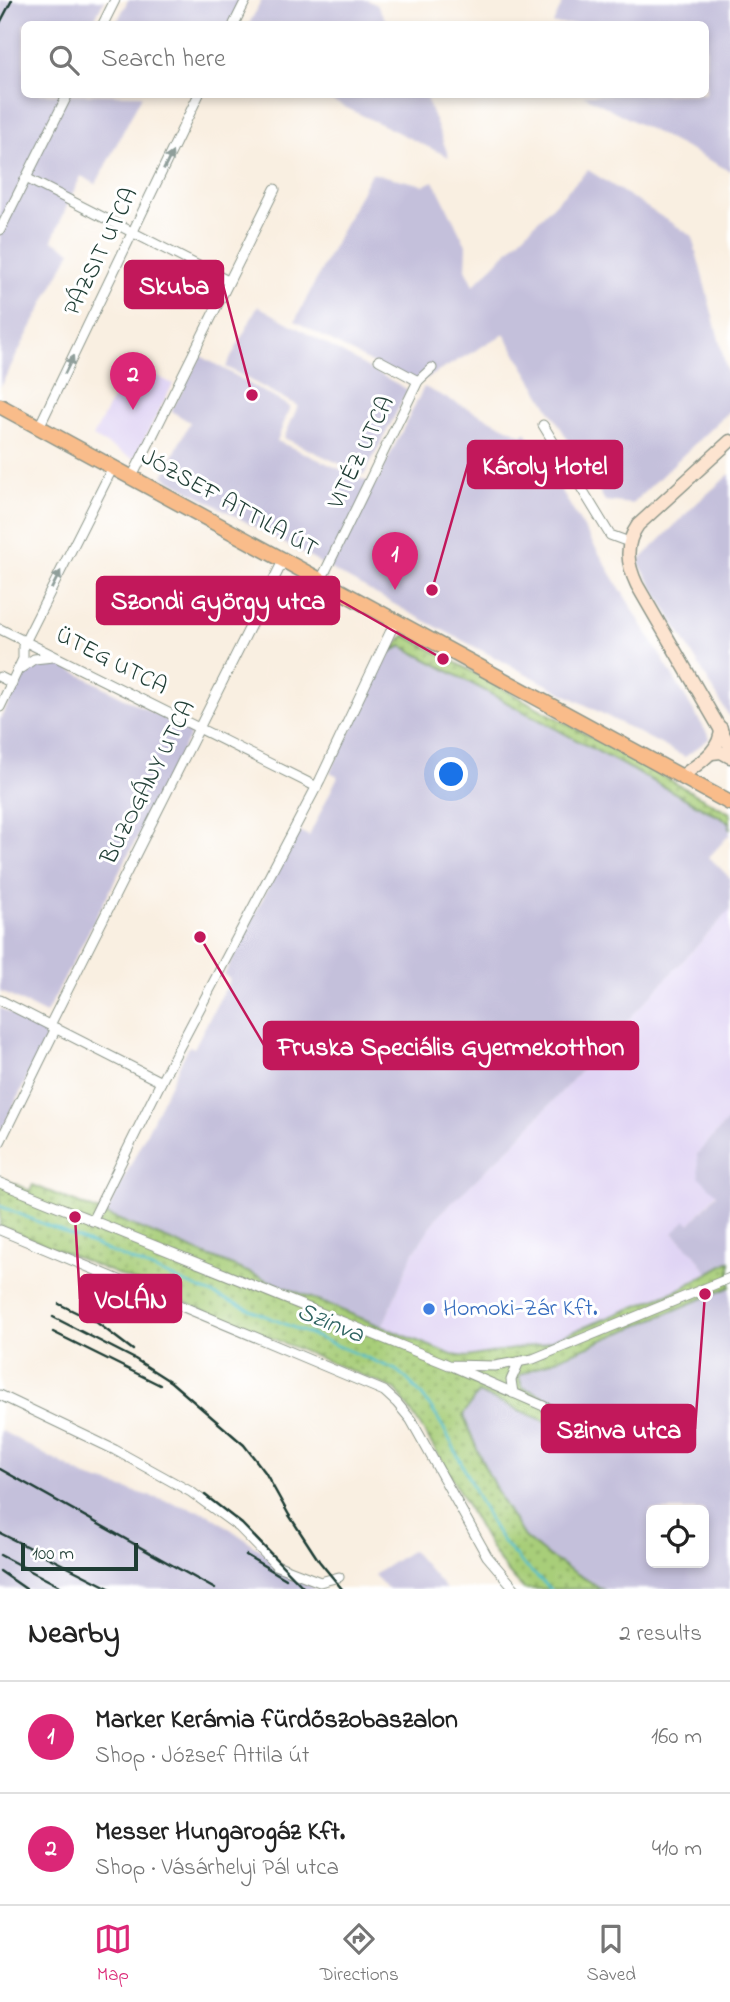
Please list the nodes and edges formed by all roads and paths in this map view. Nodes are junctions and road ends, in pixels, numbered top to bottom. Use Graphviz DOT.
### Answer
graph roads {
  1 [pos="115,0"];
  2 [pos="246,0"];
  3 [pos="104,21"];
  4 [pos="236,21"];
  5 [pos="66,98"];
  6 [pos="198,98"];
  7 [pos="26,178"];
  8 [pos="275,189"];
  9 [pos="0,230"];
  10 [pos="133,233"];
  11 [pos="228,281"];
  12 [pos="379,360"];
  13 [pos="432,368"];
  14 [pos="418,381"];
  15 [pos="0,406"];
  16 [pos="543,425"];
  17 [pos="39,427"];
  18 [pos="730,441"];
  19 [pos="113,467"];
  20 [pos="132,477"];
  21 [pos="629,542"];
  22 [pos="284,559"];
  23 [pos="321,580"];
  24 [pos="396,620"];
  25 [pos="0,629"];
  26 [pos="25,641"];
  27 [pos="61,659"];
  28 [pos="0,677"];
  29 [pos="14,679"];
  30 [pos="0,707"];
  31 [pos="721,727"];
  32 [pos="198,728"];
  33 [pos="730,746"];
  34 [pos="712,753"];
  35 [pos="730,757"];
  36 [pos="682,776"];
  37 [pos="317,787"];
  38 [pos="730,803"];
  39 [pos="0,1000"];
  40 [pos="53,1027"];
  41 [pos="160,1082"];
  42 [pos="0,1142"];
  43 [pos="0,1183"];
  44 [pos="92,1221"];
  45 [pos="0,1230"];
  46 [pos="730,1278"];
  47 [pos="519,1362"];
  48 [pos="449,1365"];
  49 [pos="513,1393"];
  50 [pos="0,1395"];
  51 [pos="612,1436"];
  52 [pos="339,1577"];
  53 [pos="515,1589"];
  1 -- 3 [label="street"];
  2 -- 4 [label="street"];
  5 -- 7 [label="street"];
  10 -- 6 [label="street, PÁZSIT UTCA, one-way"];
  7 -- 9 [label="street"];
  7 -- 10 [label="street"];
  8 -- 11 [label="street"];
  10 -- 11 [label="street"];
  17 -- 10 [label="street, PÁZSIT UTCA, one-way"];
  11 -- 20 [label="street"];
  12 -- 14 [label="street, VITÉZ UTCA"];
  13 -- 14 [label="street, VITÉZ UTCA"];
  14 -- 23 [label="street, VITÉZ UTCA"];
  15 -- 17 [label="main road, JÓZSEF ATTILA ÚT"];
  16 -- 21 [label="street"];
  17 -- 19 [label="main road, JÓZSEF ATTILA ÚT"];
  18 -- 21 [label="main road"];
  19 -- 20 [label="main road, JÓZSEF ATTILA ÚT"];
  26 -- 19 [label="street, one-way"];
  20 -- 22 [label="main road, JÓZSEF ATTILA ÚT"];
  21 -- 31 [label="main road"];
  22 -- 23 [label="main road, JÓZSEF ATTILA ÚT"];
  22 -- 32 [label="street, BUZOGÁNY UTCA"];
  23 -- 24 [label="main road, JÓZSEF ATTILA ÚT"];
  24 -- 36 [label="main road, JÓZSEF ATTILA ÚT"];
  24 -- 37 [label="street"];
  25 -- 26 [label="street, ÜTEG UTCA"];
  26 -- 27 [label="street, ÜTEG UTCA"];
  26 -- 29 [label="street"];
  27 -- 29 [label="street"];
  27 -- 32 [label="street, ÜTEG UTCA"];
  28 -- 29 [label="street"];
  29 -- 30 [label="street"];
  31 -- 33 [label="main road"];
  31 -- 34 [label="main road"];
  32 -- 37 [label="street, ÜTEG UTCA"];
  32 -- 40 [label="street, BUZOGÁNY UTCA"];
  34 -- 35 [label="main road"];
  34 -- 36 [label="main road"];
  36 -- 38 [label="main road, JÓZSEF ATTILA ÚT"];
  37 -- 41 [label="street"];
  39 -- 40 [label="street"];
  40 -- 41 [label="street"];
  40 -- 42 [label="street, BUZOGÁNY UTCA"];
  41 -- 44 [label="street"];
  43 -- 44 [label="street"];
  44 -- 48 [label="street"];
  45 -- 53 [label="street"];
  46 -- 47 [label="street"];
  47 -- 48 [label="street"];
  47 -- 49 [label="street"];
  48 -- 49 [label="street"];
  49 -- 51 [label="street"];
  50 -- 52 [label="street"];
}
